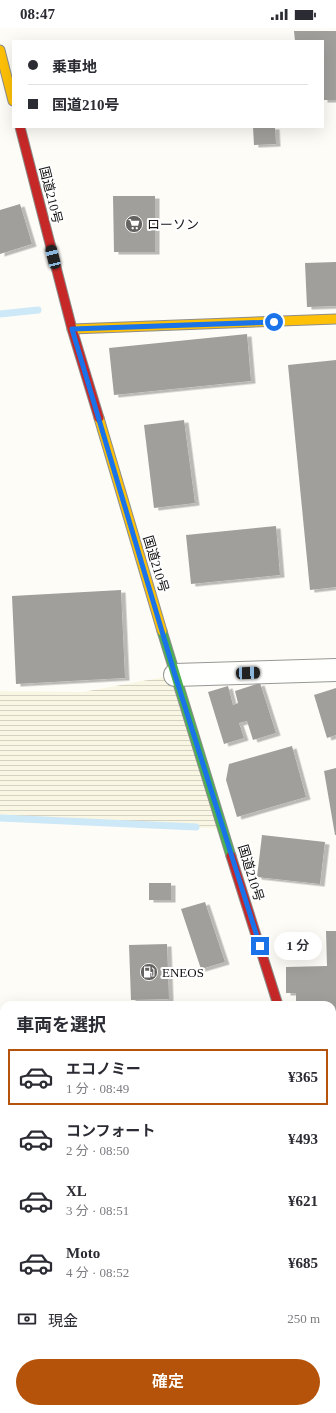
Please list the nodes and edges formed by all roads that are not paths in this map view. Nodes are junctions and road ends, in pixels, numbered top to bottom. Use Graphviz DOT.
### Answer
graph roads {
  1 [pos="0,50"];
  2 [pos="12,97"];
  3 [pos="20,128"];
  4 [pos="336,319"];
  5 [pos="72,329"];
  6 [pos="336,670"];
  7 [pos="175,675"];
  8 [pos="277,1001"];
  1 -- 2 [label="main road"];
  3 -- 5 [label="main road, 国道210号"];
  4 -- 5 [label="main road"];
  5 -- 7 [label="main road, 国道210号"];
  6 -- 7 [label="street"];
  7 -- 8 [label="main road, 国道210号"];
}
